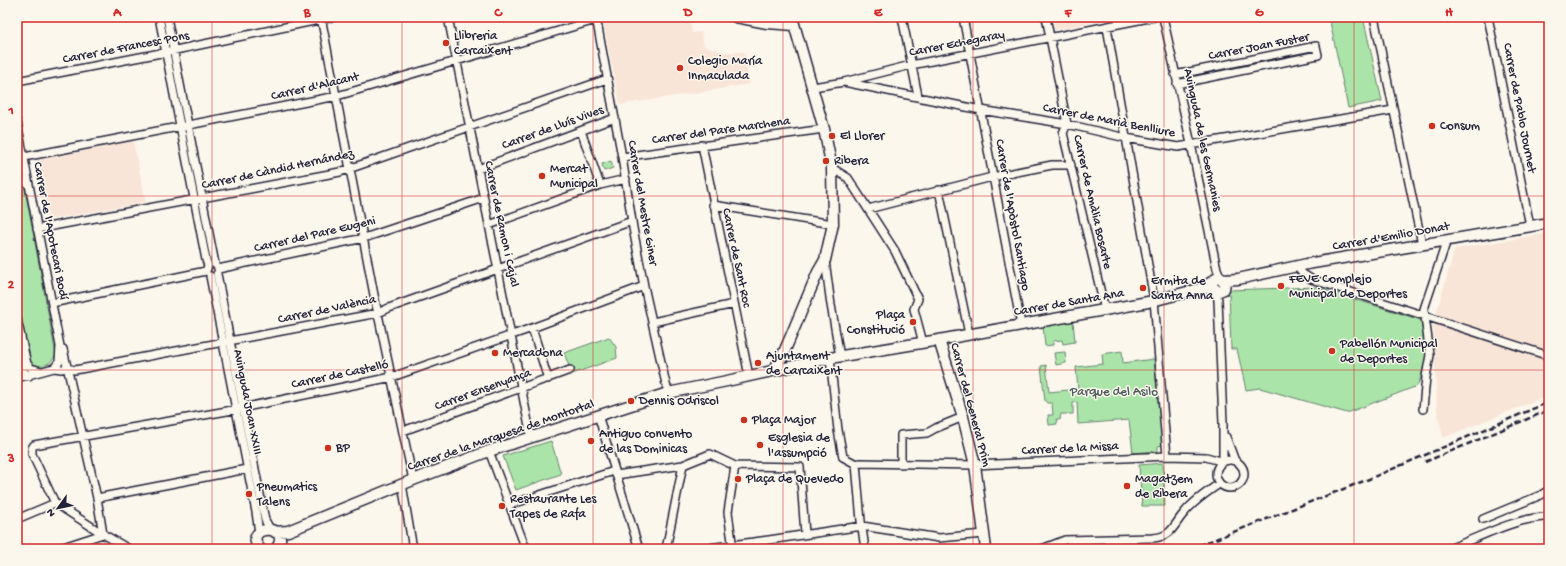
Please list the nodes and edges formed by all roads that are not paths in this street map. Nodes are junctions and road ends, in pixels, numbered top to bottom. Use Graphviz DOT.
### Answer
graph roads {
  1 [pos="159,17"];
  2 [pos="166,17"];
  3 [pos="333,17"];
  4 [pos="448,17"];
  5 [pos="606,17"];
  6 [pos="736,17"];
  7 [pos="902,17"];
  8 [pos="963,17"];
  9 [pos="1046,17"];
  10 [pos="1154,17"];
  11 [pos="1163,17"];
  12 [pos="1374,17"];
  13 [pos="1488,17"];
  14 [pos="321,18"];
  15 [pos="597,18"];
  16 [pos="793,21"];
  17 [pos="1107,27"];
  18 [pos="1050,38"];
  19 [pos="170,51"];
  20 [pos="970,54"];
  21 [pos="457,61"];
  22 [pos="911,65"];
  23 [pos="1176,76"];
  24 [pos="607,79"];
  25 [pos="17,81"];
  26 [pos="844,82"];
  27 [pos="1177,84"];
  28 [pos="812,87"];
  29 [pos="337,96"];
  30 [pos="918,96"];
  31 [pos="981,110"];
  32 [pos="1393,110"];
  33 [pos="615,118"];
  34 [pos="17,122"];
  35 [pos="1067,124"];
  36 [pos="470,126"];
  37 [pos="184,127"];
  38 [pos="824,129"];
  39 [pos="581,131"];
  40 [pos="18,134"];
  41 [pos="1126,138"];
  42 [pos="1191,144"];
  43 [pos="702,145"];
  44 [pos="24,157"];
  45 [pos="622,157"];
  46 [pos="1071,165"];
  47 [pos="832,168"];
  48 [pos="350,169"];
  49 [pos="478,169"];
  50 [pos="992,177"];
  51 [pos="626,179"];
  52 [pos="28,181"];
  53 [pos="17,183"];
  54 [pos="600,186"];
  55 [pos="939,190"];
  56 [pos="484,198"];
  57 [pos="199,199"];
  58 [pos="713,205"];
  59 [pos="868,209"];
  60 [pos="632,221"];
  61 [pos="1549,223"];
  62 [pos="832,224"];
  63 [pos="489,225"];
  64 [pos="1530,226"];
  65 [pos="37,229"];
  66 [pos="364,238"];
  67 [pos="1447,240"];
  68 [pos="1422,244"];
  69 [pos="825,260"];
  70 [pos="1296,266"];
  71 [pos="212,270"];
  72 [pos="498,270"];
  73 [pos="1218,284"];
  74 [pos="644,286"];
  75 [pos="1154,300"];
  76 [pos="52,303"];
  77 [pos="734,304"];
  78 [pos="1105,310"];
  79 [pos="378,313"];
  80 [pos="1426,316"];
  81 [pos="17,319"];
  82 [pos="653,322"];
  83 [pos="1020,325"];
  84 [pos="532,328"];
  85 [pos="969,334"];
  86 [pos="512,335"];
  87 [pos="939,340"];
  88 [pos="226,342"];
  89 [pos="923,343"];
  90 [pos="60,346"];
  91 [pos="17,347"];
  92 [pos="1549,356"];
  93 [pos="782,357"];
  94 [pos="835,357"];
  95 [pos="18,362"];
  96 [pos="796,365"];
  97 [pos="54,368"];
  98 [pos="67,368"];
  99 [pos="570,370"];
  100 [pos="41,371"];
  101 [pos="771,371"];
  102 [pos="29,376"];
  103 [pos="749,376"];
  104 [pos="392,377"];
  105 [pos="17,378"];
  106 [pos="548,379"];
  107 [pos="522,388"];
  108 [pos="668,393"];
  109 [pos="239,409"];
  110 [pos="1423,409"];
  111 [pos="598,415"];
  112 [pos="963,417"];
  113 [pos="1223,423"];
  114 [pos="403,431"];
  115 [pos="531,436"];
  116 [pos="84,437"];
  117 [pos="489,451"];
  118 [pos="1167,456"];
  119 [pos="1235,461"];
  120 [pos="1222,462"];
  121 [pos="856,464"];
  122 [pos="901,464"];
  123 [pos="683,465"];
  124 [pos="975,465"];
  125 [pos="735,466"];
  126 [pos="247,469"];
  127 [pos="615,473"];
  128 [pos="413,480"];
  129 [pos="402,484"];
  130 [pos="1219,484"];
  131 [pos="1549,490"];
  132 [pos="97,498"];
  133 [pos="55,503"];
  134 [pos="509,505"];
  135 [pos="1549,516"];
  136 [pos="17,519"];
  137 [pos="1483,519"];
  138 [pos="862,526"];
  139 [pos="272,530"];
  140 [pos="288,531"];
  141 [pos="103,534"];
  142 [pos="805,534"];
  143 [pos="984,534"];
  144 [pos="258,544"];
  145 [pos="278,546"];
  146 [pos="733,547"];
  147 [pos="57,549"];
  148 [pos="129,549"];
  149 [pos="247,549"];
  150 [pos="413,549"];
  151 [pos="526,549"];
  152 [pos="639,549"];
  153 [pos="666,549"];
  154 [pos="701,549"];
  155 [pos="865,549"];
  156 [pos="986,549"];
  157 [pos="1042,549"];
  158 [pos="1449,549"];
  1 -- 19 [label="street, Avinguda Joan XXIII"];
  2 -- 19 [label="street, Avinguda Joan XXIII"];
  3 -- 14 [label="street, Carrer de Francesc Pons"];
  4 -- 21 [label="street, Carrer de Ramon i Cajal"];
  5 -- 15 [label="street, Carrer d'Alacant"];
  6 -- 16 [label="street"];
  7 -- 22 [label="street"];
  8 -- 20 [label="street, Carrer de l'Apòstol Santiago"];
  9 -- 18 [label="street, Carrer de Amàlia Bosarte"];
  10 -- 17 [label="street, Carrer Echegaray"];
  11 -- 23 [label="street, Avinguda de les Germanies"];
  12 -- 32 [label="street"];
  13 -- 64 [label="street, Carrer de Pablo Journet"];
  14 -- 19 [label="street, Carrer de Francesc Pons"];
  14 -- 29 [label="street"];
  15 -- 21 [label="street, Carrer d'Alacant"];
  15 -- 24 [label="street, Carrer del Mestre Giner"];
  16 -- 28 [label="street"];
  17 -- 18 [label="street, Carrer Echegaray"];
  17 -- 41 [label="street"];
  18 -- 20 [label="street, Carrer Echegaray"];
  18 -- 35 [label="street, Carrer de Amàlia Bosarte"];
  19 -- 25 [label="street, Carrer de Francesc Pons"];
  19 -- 37 [label="street, Avinguda Joan XXIII"];
  20 -- 22 [label="street, Carrer Echegaray"];
  20 -- 31 [label="street, Carrer de l'Apòstol Santiago"];
  21 -- 29 [label="street, Carrer d'Alacant"];
  21 -- 36 [label="street, Carrer de Ramon i Cajal"];
  22 -- 26 [label="street, Carrer Echegaray"];
  22 -- 30 [label="street"];
  23 -- 27 [label="street, Avinguda de les Germanies"];
  23 -- 27 [label="street, Carrer Joan Fuster"];
  24 -- 33 [label="street, Carrer del Mestre Giner"];
  24 -- 36 [label="street, Carrer de Càndid Hernández"];
  26 -- 28 [label="street, Carrer Echegaray"];
  26 -- 30 [label="street, Carrer de Marià Benlliure"];
  27 -- 42 [label="street, Avinguda de les Germanies"];
  28 -- 38 [label="street"];
  29 -- 37 [label="street, Carrer d'Alacant"];
  29 -- 48 [label="street"];
  30 -- 31 [label="street, Carrer de Marià Benlliure"];
  31 -- 35 [label="street, Carrer de Marià Benlliure"];
  31 -- 50 [label="street, Carrer de l'Apòstol Santiago"];
  32 -- 42 [label="street, Carrer de Marià Benlliure"];
  32 -- 68 [label="street"];
  33 -- 39 [label="street, Carrer de Lluís Vives"];
  33 -- 45 [label="street, Carrer del Mestre Giner"];
  34 -- 40 [label="street, Carrer de l'Apotecari Bodí"];
  35 -- 41 [label="street, Carrer de Marià Benlliure"];
  35 -- 46 [label="street, Carrer de Amàlia Bosarte"];
  36 -- 48 [label="street, Carrer de Càndid Hernández"];
  36 -- 49 [label="street, Carrer de Ramon i Cajal"];
  37 -- 44 [label="street, Carrer d'Alacant"];
  37 -- 57 [label="street, Avinguda Joan XXIII"];
  38 -- 43 [label="street, Carrer del Pare Marchena"];
  38 -- 47 [label="street"];
  39 -- 49 [label="street, Carrer de Lluís Vives"];
  39 -- 54 [label="street"];
  40 -- 44 [label="street, Carrer de l'Apotecari Bodí"];
  41 -- 42 [label="street, Carrer de Marià Benlliure"];
  41 -- 75 [label="street"];
  42 -- 73 [label="street, Avinguda de les Germanies"];
  43 -- 45 [label="street, Carrer del Pare Marchena"];
  43 -- 58 [label="street, Carrer de Sant Roc"];
  44 -- 52 [label="street, Carrer de l'Apotecari Bodí"];
  45 -- 51 [label="street, Carrer del Mestre Giner"];
  46 -- 50 [label="street"];
  46 -- 78 [label="street, Carrer de Amàlia Bosarte"];
  47 -- 59 [label="street"];
  47 -- 62 [label="street"];
  48 -- 57 [label="street, Carrer de Càndid Hernández"];
  48 -- 66 [label="street"];
  49 -- 56 [label="street, Carrer de Ramon i Cajal"];
  50 -- 55 [label="street"];
  50 -- 83 [label="street, Carrer de l'Apòstol Santiago"];
  51 -- 54 [label="street"];
  51 -- 60 [label="street, Carrer del Mestre Giner"];
  52 -- 53 [label="street"];
  52 -- 65 [label="street, Carrer de l'Apotecari Bodí"];
  54 -- 63 [label="street"];
  55 -- 59 [label="street"];
  55 -- 85 [label="street"];
  56 -- 63 [label="street, Carrer de Ramon i Cajal"];
  56 -- 66 [label="street, Carrer del Pare Eugeni"];
  57 -- 65 [label="street, Carrer de Càndid Hernández"];
  57 -- 71 [label="street, Avinguda Joan XXIII"];
  58 -- 62 [label="street"];
  58 -- 77 [label="street, Carrer de Sant Roc"];
  59 -- 89 [label="street"];
  60 -- 72 [label="street, Carrer de València"];
  60 -- 74 [label="street, Carrer del Mestre Giner"];
  61 -- 64 [label="street, Carrer d'Emilio Donat"];
  62 -- 69 [label="street"];
  63 -- 72 [label="street, Carrer de Ramon i Cajal"];
  64 -- 67 [label="street, Carrer d'Emilio Donat"];
  65 -- 76 [label="street, Carrer de l'Apotecari Bodí"];
  66 -- 71 [label="street, Carrer del Pare Eugeni"];
  66 -- 79 [label="street"];
  67 -- 68 [label="street, Carrer d'Emilio Donat"];
  67 -- 80 [label="street"];
  68 -- 70 [label="street, Carrer d'Emilio Donat"];
  69 -- 93 [label="street"];
  69 -- 94 [label="street"];
  70 -- 73 [label="street, Carrer d'Emilio Donat"];
  70 -- 80 [label="street"];
  71 -- 76 [label="street, Carrer del Pare Eugeni"];
  71 -- 88 [label="street, Avinguda Joan XXIII"];
  72 -- 79 [label="street, Carrer de València"];
  72 -- 86 [label="street, Carrer de Ramon i Cajal"];
  73 -- 75 [label="street, Carrer de Santa Ana"];
  73 -- 113 [label="street, Avinguda de les Germanies"];
  74 -- 82 [label="street, Carrer del Mestre Giner"];
  74 -- 84 [label="street, Carrer de Castelló"];
  75 -- 78 [label="street, Carrer de Santa Ana"];
  75 -- 118 [label="street"];
  76 -- 90 [label="street, Carrer de l'Apotecari Bodí"];
  77 -- 82 [label="street"];
  77 -- 103 [label="street, Carrer de Sant Roc"];
  78 -- 83 [label="street, Carrer de Santa Ana"];
  79 -- 88 [label="street, Carrer de València"];
  79 -- 104 [label="street"];
  80 -- 92 [label="street"];
  80 -- 110 [label="street"];
  81 -- 100 [label="street"];
  82 -- 108 [label="street, Carrer del Mestre Giner"];
  83 -- 85 [label="street, Carrer de Santa Ana"];
  84 -- 86 [label="street, Carrer de Castelló"];
  84 -- 106 [label="street"];
  85 -- 87 [label="street, Carrer de Santa Ana"];
  86 -- 104 [label="street, Carrer de Castelló"];
  86 -- 107 [label="street, Carrer de Ramon i Cajal"];
  87 -- 89 [label="street, Carrer de Santa Ana"];
  87 -- 112 [label="street, Carrer del General Prim"];
  88 -- 98 [label="street, Carrer de València"];
  88 -- 109 [label="street, Avinguda Joan XXIII"];
  89 -- 94 [label="street, Carrer de Santa Ana"];
  90 -- 97 [label="street, Carrer de l'Apotecari Bodí"];
  90 -- 98 [label="street, Carrer de l'Apotecari Bodí"];
  91 -- 95 [label="street"];
  93 -- 96 [label="street"];
  93 -- 101 [label="street"];
  94 -- 96 [label="street, Carrer de Santa Ana"];
  94 -- 121 [label="street"];
  95 -- 102 [label="street"];
  96 -- 101 [label="street, Carrer de Santa Ana"];
  97 -- 98 [label="street, Carrer de València"];
  97 -- 100 [label="street, Carrer de València"];
  98 -- 116 [label="street, Carrer de l'Apotecari Bodí"];
  99 -- 106 [label="street, Carrer Ensenyança"];
  100 -- 102 [label="street, Carrer de València"];
  101 -- 103 [label="street"];
  102 -- 105 [label="street, Carrer de València"];
  103 -- 108 [label="street, Carrer de la Marquesa de Montortal"];
  104 -- 109 [label="street, Carrer de Castelló"];
  104 -- 114 [label="street"];
  106 -- 107 [label="street, Carrer Ensenyança"];
  107 -- 114 [label="street, Carrer Ensenyança"];
  107 -- 115 [label="street, Carrer de Ramon i Cajal"];
  108 -- 111 [label="street, Carrer de la Marquesa de Montortal"];
  109 -- 116 [label="street, Carrer de Castelló"];
  109 -- 126 [label="street, Avinguda Joan XXIII"];
  109 -- 139 [label="street, Avinguda Joan XXIII"];
  111 -- 115 [label="street, Carrer de la Marquesa de Montortal"];
  111 -- 127 [label="street"];
  112 -- 122 [label="street"];
  112 -- 124 [label="street, Carrer del General Prim"];
  113 -- 119 [label="street"];
  113 -- 120 [label="street"];
  114 -- 128 [label="street"];
  115 -- 117 [label="street, Carrer de la Marquesa de Montortal"];
  116 -- 132 [label="street, Carrer de l'Apotecari Bodí"];
  116 -- 133 [label="street, Carrer de Castelló"];
  117 -- 128 [label="street, Carrer de la Marquesa de Montortal"];
  117 -- 134 [label="street"];
  118 -- 120 [label="street, Carrer de la Missa"];
  118 -- 124 [label="street, Carrer de la Missa"];
  119 -- 120 [label="street"];
  119 -- 130 [label="street"];
  120 -- 130 [label="street"];
  121 -- 122 [label="street, Carrer de la Missa"];
  121 -- 138 [label="street"];
  122 -- 124 [label="street, Carrer de la Missa"];
  123 -- 125 [label="street"];
  123 -- 127 [label="street"];
  123 -- 153 [label="street"];
  124 -- 143 [label="street, Carrer del General Prim"];
  125 -- 142 [label="street"];
  125 -- 146 [label="street"];
  126 -- 132 [label="street"];
  126 -- 144 [label="street, Avinguda Joan XXIII"];
  127 -- 134 [label="street"];
  127 -- 152 [label="street"];
  128 -- 129 [label="street, Carrer de la Marquesa de Montortal"];
  129 -- 140 [label="street, Carrer de la Marquesa de Montortal"];
  129 -- 150 [label="street"];
  130 -- 157 [label="street"];
  131 -- 137 [label="street"];
  132 -- 141 [label="street, Carrer de l'Apotecari Bodí"];
  133 -- 136 [label="street"];
  133 -- 141 [label="street"];
  134 -- 151 [label="street"];
  135 -- 158 [label="street"];
  138 -- 142 [label="street"];
  138 -- 143 [label="street"];
  138 -- 155 [label="street"];
  139 -- 140 [label="street, Carrer de la Marquesa de Montortal"];
  139 -- 144 [label="street, Carrer de la Marquesa de Montortal"];
  139 -- 145 [label="street"];
  140 -- 145 [label="street"];
  141 -- 147 [label="street"];
  141 -- 148 [label="street"];
  142 -- 146 [label="street"];
  143 -- 156 [label="street, Carrer del General Prim"];
  144 -- 149 [label="street, Carrer de la Marquesa de Montortal"];
  146 -- 154 [label="street"];
}
